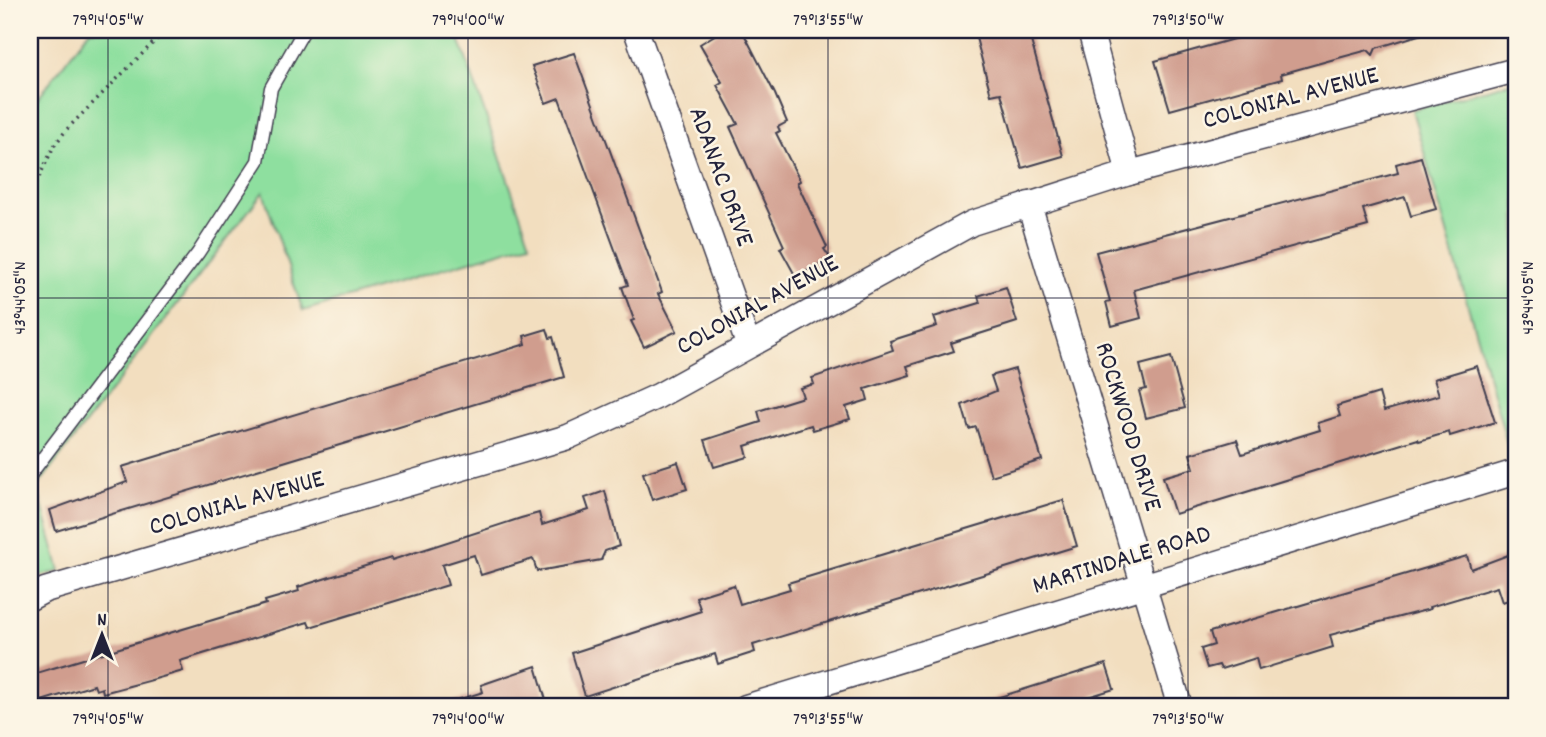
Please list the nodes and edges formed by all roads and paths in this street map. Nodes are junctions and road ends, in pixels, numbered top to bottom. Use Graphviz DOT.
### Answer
graph roads {
  1 [pos="166,30"];
  2 [pos="303,30"];
  3 [pos="636,30"];
  4 [pos="1090,30"];
  5 [pos="1516,70"];
  6 [pos="1129,173"];
  7 [pos="30,196"];
  8 [pos="1029,204"];
  9 [pos="748,344"];
  10 [pos="1516,472"];
  11 [pos="30,475"];
  12 [pos="1143,585"];
  13 [pos="30,598"];
  14 [pos="746,707"];
  15 [pos="1180,707"];
  1 -- 7 [label="path"];
  2 -- 11 [label="lane"];
  3 -- 9 [label="street, ADANAC DRIVE"];
  4 -- 6 [label="street"];
  5 -- 6 [label="street, COLONIAL AVENUE"];
  6 -- 8 [label="street, COLONIAL AVENUE"];
  8 -- 9 [label="street, COLONIAL AVENUE"];
  8 -- 12 [label="street, ROCKWOOD DRIVE"];
  9 -- 13 [label="street, COLONIAL AVENUE"];
  10 -- 12 [label="street, MARTINDALE ROAD"];
  12 -- 14 [label="street, MARTINDALE ROAD"];
  12 -- 15 [label="street, ROCKWOOD DRIVE"];
}
